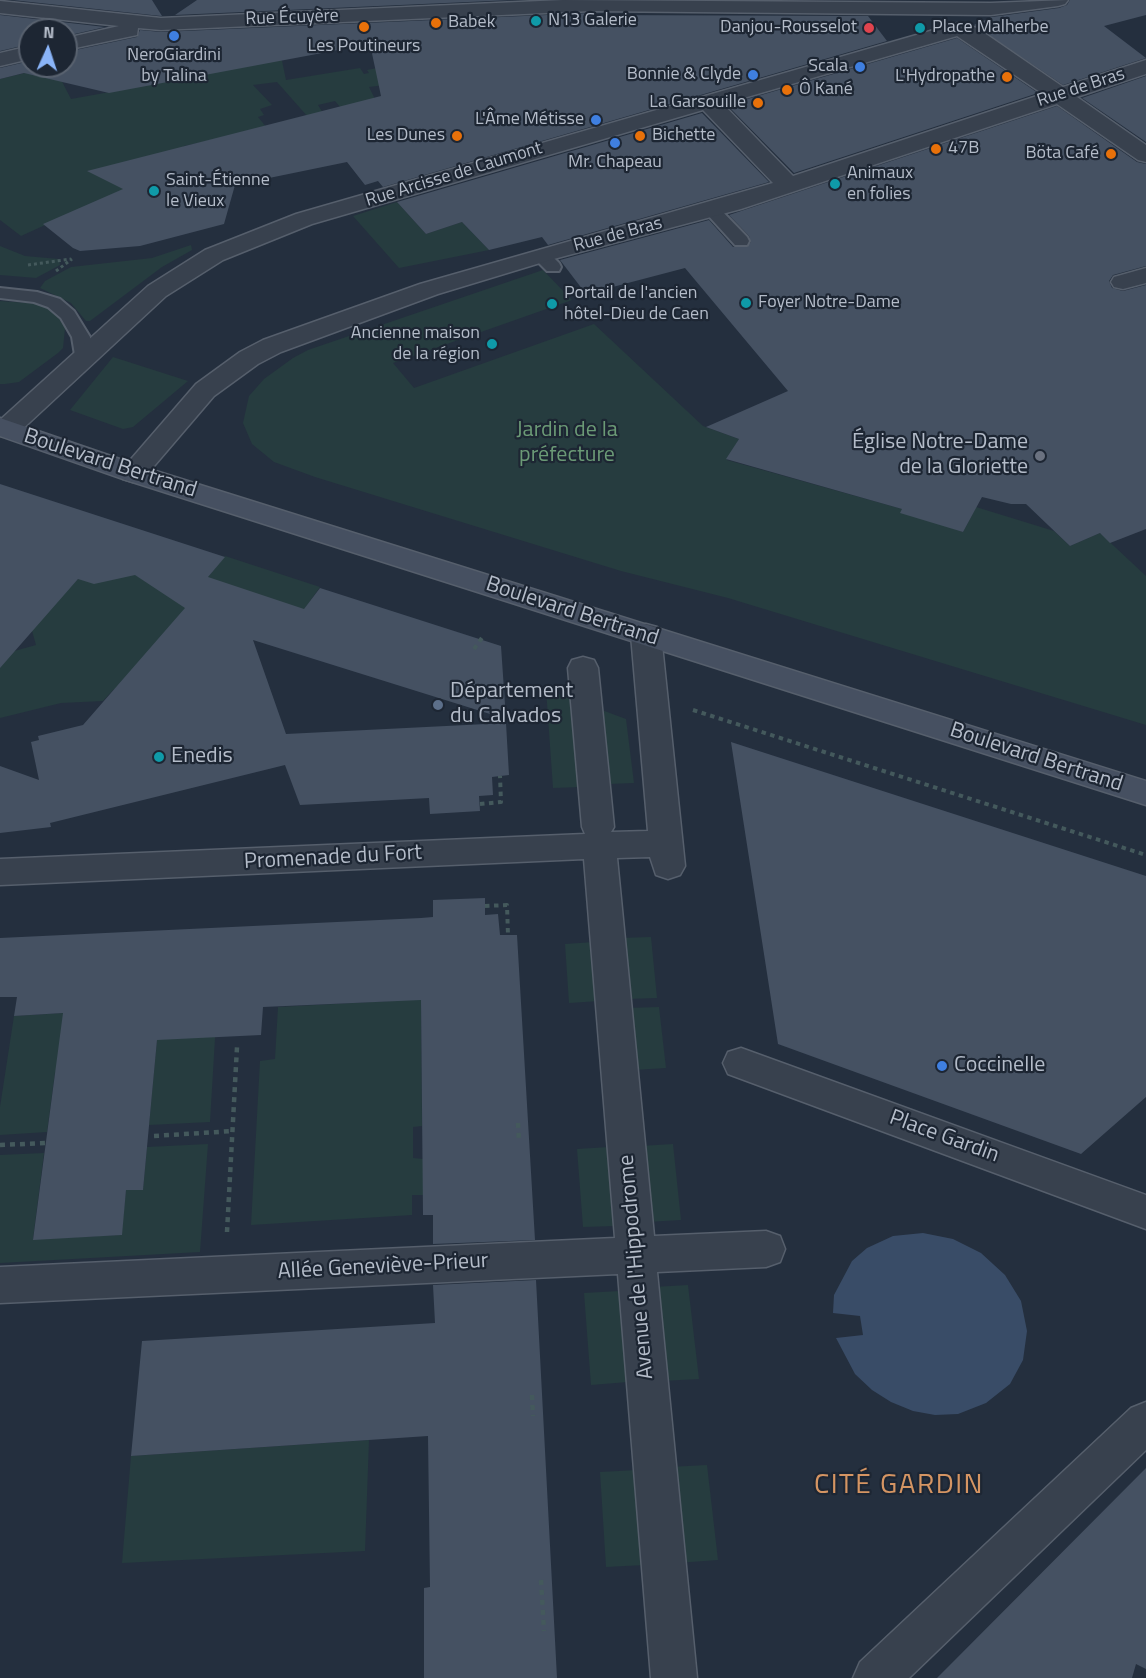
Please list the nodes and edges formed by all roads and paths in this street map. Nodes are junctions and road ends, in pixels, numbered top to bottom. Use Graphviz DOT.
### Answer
graph roads {
  1 [pos="1048,1"];
  2 [pos="592,3"];
  3 [pos="0,7"];
  4 [pos="161,24"];
  5 [pos="78,41"];
  6 [pos="18,55"];
  7 [pos="0,60"];
  8 [pos="1146,68"];
  9 [pos="1059,95"];
  10 [pos="709,103"];
  11 [pos="1146,155"];
  12 [pos="789,186"];
  13 [pos="712,210"];
  14 [pos="741,241"];
  15 [pos="72,259"];
  16 [pos="31,264"];
  17 [pos="0,293"];
  18 [pos="82,357"];
  19 [pos="3,428"];
  20 [pos="133,473"];
  21 [pos="484,635"];
  22 [pos="646,635"];
  23 [pos="474,649"];
  24 [pos="583,668"];
  25 [pos="688,706"];
  26 [pos="500,776"];
  27 [pos="1146,793"];
  28 [pos="480,804"];
  29 [pos="1146,855"];
  30 [pos="0,872"];
  31 [pos="485,906"];
  32 [pos="508,935"];
  33 [pos="237,1047"];
  34 [pos="741,1063"];
  35 [pos="518,1123"];
  36 [pos="233,1131"];
  37 [pos="154,1136"];
  38 [pos="519,1142"];
  39 [pos="46,1143"];
  40 [pos="0,1145"];
  41 [pos="1146,1212"];
  42 [pos="766,1248"];
  43 [pos="636,1255"];
  44 [pos="225,1274"];
  45 [pos="0,1285"];
  46 [pos="532,1395"];
  47 [pos="533,1416"];
  48 [pos="1146,1422"];
  49 [pos="541,1580"];
  50 [pos="544,1630"];
  51 [pos="674,1678"];
  52 [pos="876,1678"];
  1 -- 2 [label="street, Rue Écuyère"];
  2 -- 4 [label="street, Rue Écuyère"];
  3 -- 4 [label="street, Rue Écuyère"];
  4 -- 5 [label="street"];
  6 -- 7 [label="street"];
  8 -- 9 [label="street, Rue de Bras"];
  9 -- 10 [label="street, Rue Arcisse de Caumont"];
  9 -- 11 [label="street"];
  9 -- 12 [label="street, Rue de Bras"];
  10 -- 12 [label="street"];
  10 -- 18 [label="street, Rue Arcisse de Caumont"];
  12 -- 13 [label="street, Rue de Bras"];
  13 -- 14 [label="lane"];
  13 -- 20 [label="street, Rue de Bras"];
  15 -- 16 [label="path"];
  17 -- 18 [label="lane"];
  18 -- 19 [label="street, Rue Arcisse de Caumont"];
  19 -- 20 [label="main road, Boulevard Bertrand"];
  20 -- 22 [label="main road, Boulevard Bertrand"];
  21 -- 23 [label="path"];
  22 -- 27 [label="main road, Boulevard Bertrand"];
  22 -- 30 [label="street, Promenade du Fort"];
  24 -- 43 [label="street, Avenue de l'Hippodrome"];
  25 -- 29 [label="path"];
  26 -- 28 [label="path"];
  31 -- 32 [label="path"];
  33 -- 36 [label="path"];
  34 -- 41 [label="street, Place Gardin"];
  35 -- 38 [label="path"];
  36 -- 37 [label="path"];
  36 -- 44 [label="path"];
  39 -- 40 [label="path"];
  42 -- 43 [label="street, Allée Geneviève-Prieur"];
  43 -- 44 [label="street, Allée Geneviève-Prieur"];
  43 -- 51 [label="street, Avenue de l'Hippodrome"];
  44 -- 45 [label="street, Allée Geneviève-Prieur"];
  46 -- 47 [label="path"];
  48 -- 52 [label="street"];
  49 -- 50 [label="path"];
}
